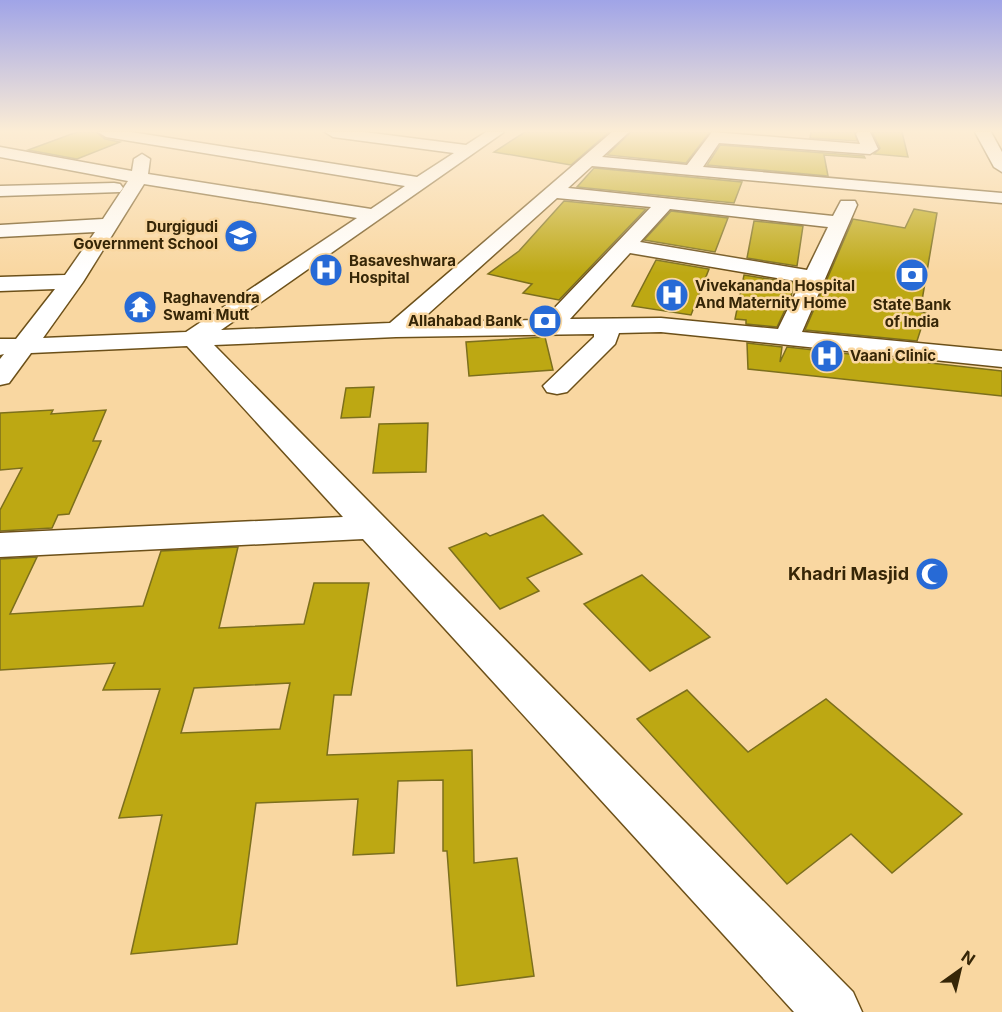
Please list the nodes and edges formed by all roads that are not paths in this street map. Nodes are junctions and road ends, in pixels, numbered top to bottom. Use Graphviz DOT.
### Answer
graph roads {
  1 [pos="120,179"];
  2 [pos="138,179"];
  3 [pos="398,179"];
  4 [pos="425,179"];
  5 [pos="567,179"];
  6 [pos="784,179"];
  7 [pos="844,179"];
  8 [pos="137,183"];
  9 [pos="419,183"];
  10 [pos="848,185"];
  11 [pos="0,191"];
  12 [pos="553,192"];
  13 [pos="1002,198"];
  14 [pos="665,203"];
  15 [pos="374,215"];
  16 [pos="840,223"];
  17 [pos="108,225"];
  18 [pos="0,231"];
  19 [pos="624,246"];
  20 [pos="814,278"];
  21 [pos="72,282"];
  22 [pos="0,284"];
  23 [pos="551,326"];
  24 [pos="607,326"];
  25 [pos="396,330"];
  26 [pos="787,337"];
  27 [pos="193,338"];
  28 [pos="12,347"];
  29 [pos="1002,359"];
  30 [pos="0,377"];
  31 [pos="557,386"];
  32 [pos="374,528"];
  33 [pos="0,545"];
  34 [pos="833,1012"];
  1 -- 8 [label="street"];
  2 -- 8 [label="street"];
  3 -- 9 [label="street"];
  4 -- 9 [label="street"];
  5 -- 12 [label="street"];
  6 -- 10 [label="street"];
  7 -- 10 [label="street"];
  8 -- 11 [label="street"];
  8 -- 15 [label="street"];
  8 -- 17 [label="street"];
  9 -- 15 [label="street"];
  10 -- 13 [label="street"];
  10 -- 16 [label="street"];
  12 -- 14 [label="street"];
  12 -- 25 [label="street"];
  14 -- 16 [label="street"];
  14 -- 19 [label="street"];
  15 -- 27 [label="street"];
  16 -- 20 [label="street"];
  17 -- 18 [label="street"];
  17 -- 21 [label="street"];
  19 -- 20 [label="street"];
  19 -- 23 [label="street"];
  20 -- 26 [label="street"];
  21 -- 22 [label="street"];
  21 -- 28 [label="street"];
  23 -- 24 [label="street"];
  23 -- 25 [label="street"];
  24 -- 26 [label="street"];
  24 -- 31 [label="street"];
  25 -- 27 [label="street"];
  26 -- 29 [label="street"];
  27 -- 28 [label="street"];
  27 -- 32 [label="street"];
  28 -- 30 [label="street"];
  32 -- 33 [label="street"];
  32 -- 34 [label="street"];
}
